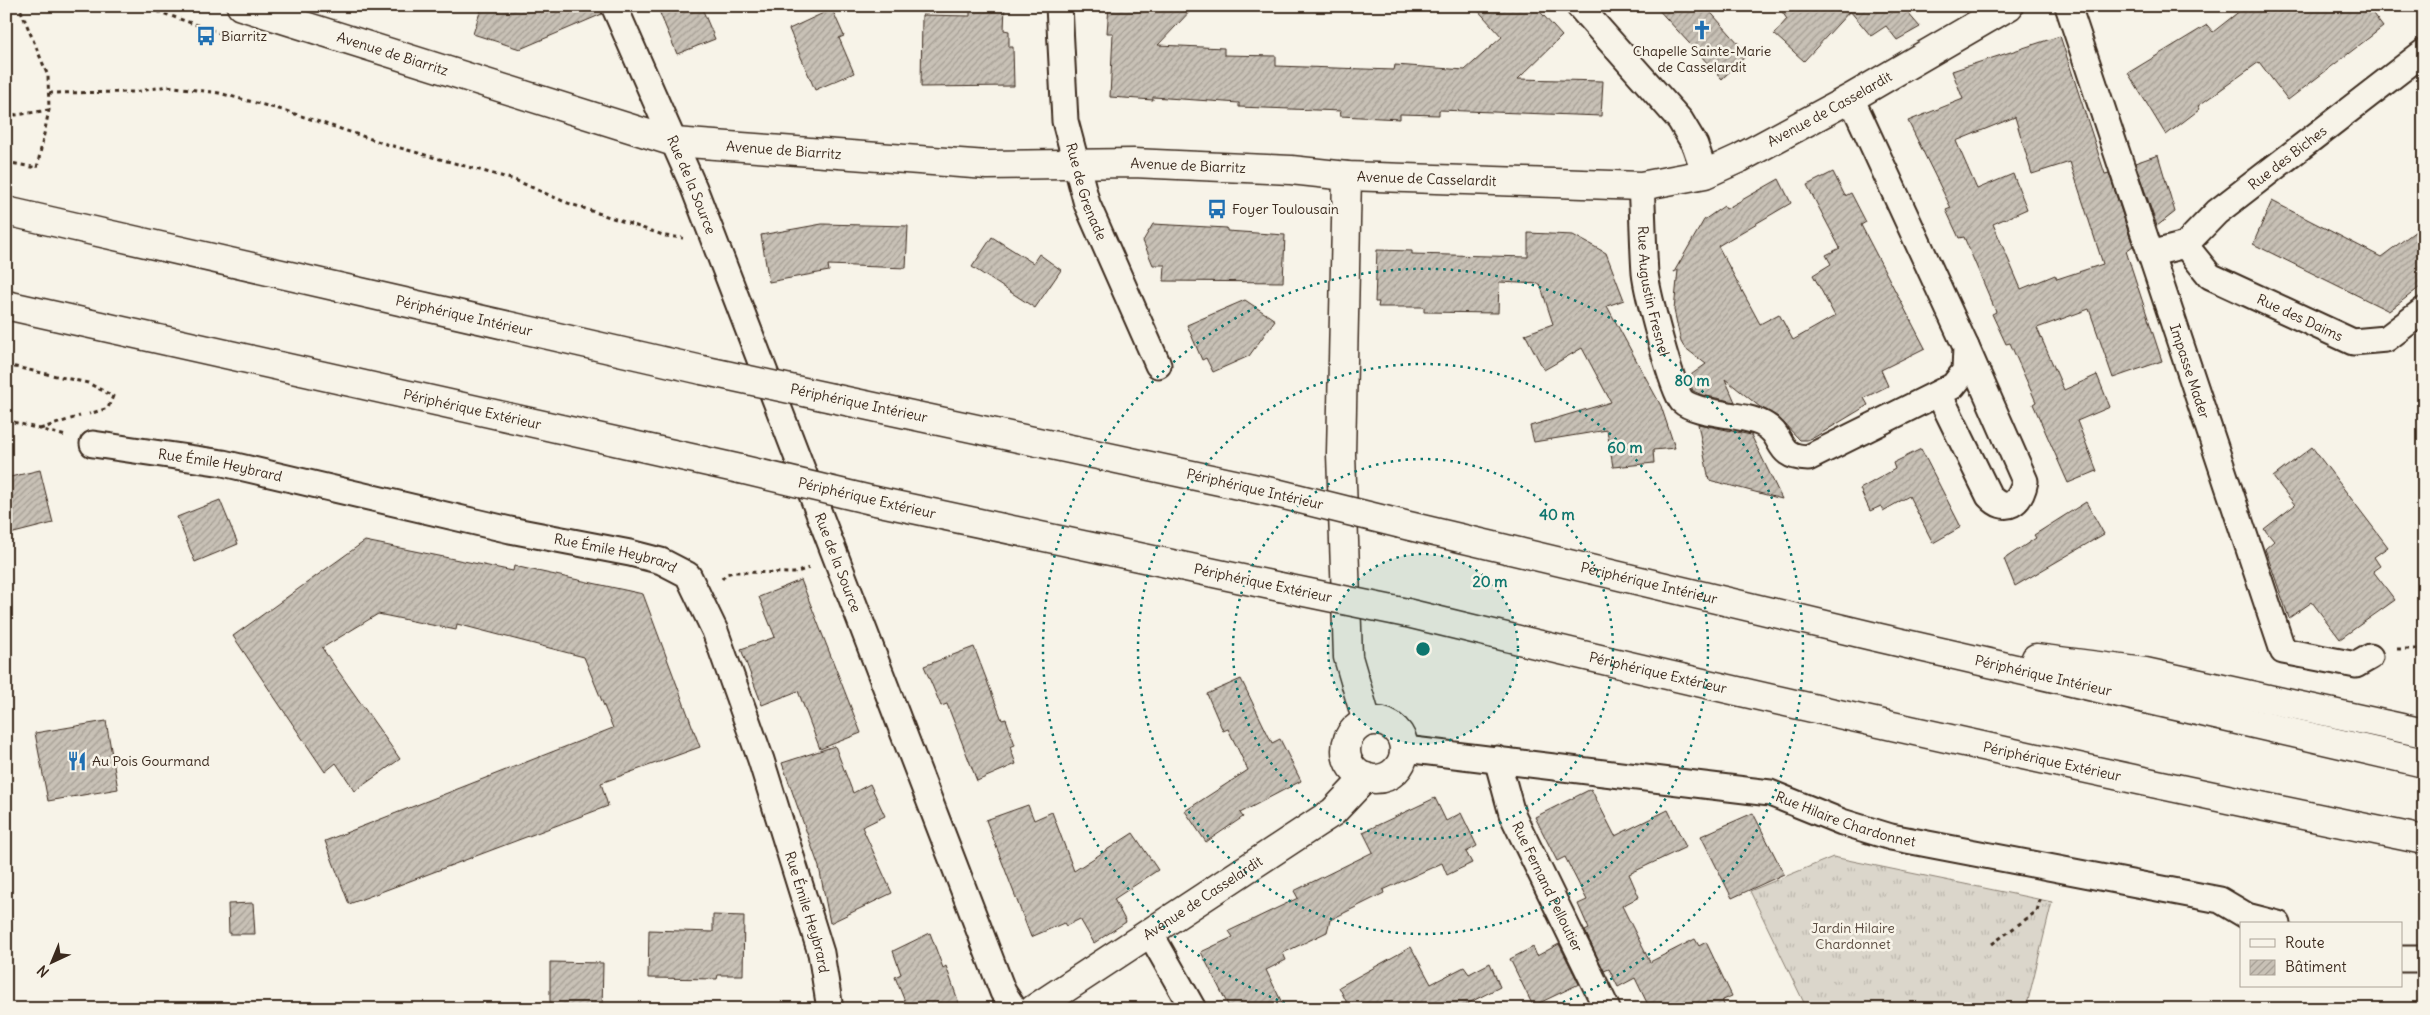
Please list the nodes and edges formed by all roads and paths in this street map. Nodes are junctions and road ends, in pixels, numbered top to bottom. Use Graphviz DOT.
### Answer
graph roads {
  1 [pos="19,6"];
  2 [pos="142,6"];
  3 [pos="241,6"];
  4 [pos="614,6"];
  5 [pos="1059,6"];
  6 [pos="1579,6"];
  7 [pos="2009,6"];
  8 [pos="2068,6"];
  9 [pos="226,35"];
  10 [pos="2424,52"];
  11 [pos="49,93"];
  12 [pos="1851,98"];
  13 [pos="49,110"];
  14 [pos="6,112"];
  15 [pos="674,142"];
  16 [pos="6,162"];
  17 [pos="1077,166"];
  18 [pos="1704,174"];
  19 [pos="1347,176"];
  20 [pos="1641,186"];
  21 [pos="6,211"];
  22 [pos="710,233"];
  23 [pos="2185,245"];
  24 [pos="2150,254"];
  25 [pos="6,305"];
  26 [pos="2424,310"];
  27 [pos="1966,347"];
  28 [pos="6,365"];
  29 [pos="1158,365"];
  30 [pos="1938,394"];
  31 [pos="6,420"];
  32 [pos="40,429"];
  33 [pos="93,444"];
  34 [pos="834,556"];
  35 [pos="701,600"];
  36 [pos="1876,637"];
  37 [pos="2370,657"];
  38 [pos="1367,722"];
  39 [pos="2424,733"];
  40 [pos="1405,749"];
  41 [pos="1497,759"];
  42 [pos="2424,764"];
  43 [pos="1366,777"];
  44 [pos="2424,840"];
  45 [pos="2047,866"];
  46 [pos="2270,922"];
  47 [pos="1150,933"];
  48 [pos="1992,944"];
  49 [pos="2402,959"];
  50 [pos="2424,959"];
  51 [pos="830,1009"];
  52 [pos="1014,1009"];
  53 [pos="1034,1009"];
  54 [pos="1193,1009"];
  55 [pos="1607,1009"];
  1 -- 11 [label="path"];
  2 -- 9 [label="path"];
  3 -- 15 [label="main road, Avenue de Biarritz"];
  4 -- 15 [label="street, Rue de la Source"];
  5 -- 17 [label="street, Rue de Grenade"];
  6 -- 18 [label="street"];
  7 -- 12 [label="main road, Avenue de Casselardit"];
  8 -- 24 [label="street, Impasse Mader"];
  10 -- 23 [label="street, Rue des Biches"];
  11 -- 13 [label="path"];
  11 -- 22 [label="path"];
  12 -- 18 [label="main road, Avenue de Casselardit"];
  12 -- 27 [label="street, Rue Augustin Fresnel"];
  13 -- 14 [label="path"];
  13 -- 16 [label="path"];
  15 -- 17 [label="main road, Avenue de Biarritz"];
  15 -- 22 [label="street, Rue de la Source"];
  17 -- 19 [label="main road, Avenue de Biarritz"];
  17 -- 29 [label="street, Rue de Grenade"];
  18 -- 20 [label="main road, Avenue de Casselardit"];
  19 -- 20 [label="main road, Avenue de Casselardit"];
  19 -- 38 [label="main road, Avenue de Casselardit"];
  20 -- 30 [label="street, Rue Augustin Fresnel"];
  21 -- 36 [label="main road, Périphérique Intérieur, bridge"];
  22 -- 34 [label="street, Rue de la Source"];
  23 -- 24 [label="street"];
  23 -- 26 [label="street, Rue des Daims"];
  24 -- 37 [label="street, Impasse Mader"];
  25 -- 44 [label="main road, Périphérique Extérieur, bridge"];
  27 -- 30 [label="street, Rue Augustin Fresnel"];
  27 -- 30 [label="street, Rue Augustin Fresnel"];
  28 -- 32 [label="path"];
  31 -- 32 [label="path"];
  32 -- 33 [label="path"];
  33 -- 35 [label="street, Rue Émile Heybrard"];
  34 -- 35 [label="path"];
  34 -- 52 [label="street, Rue de la Source"];
  35 -- 51 [label="street, Rue Émile Heybrard"];
  36 -- 39 [label="main road"];
  36 -- 42 [label="main road, Périphérique Intérieur"];
  38 -- 40 [label="main road"];
  38 -- 43 [label="main road"];
  40 -- 41 [label="street, Rue Hilaire Chardonnet"];
  40 -- 43 [label="main road"];
  41 -- 45 [label="street, Rue Hilaire Chardonnet"];
  41 -- 55 [label="street, Rue Fernand Pelloutier"];
  43 -- 47 [label="main road, Avenue de Casselardit"];
  45 -- 46 [label="street, Rue Hilaire Chardonnet"];
  45 -- 48 [label="path"];
  47 -- 53 [label="main road, Avenue de Casselardit"];
  47 -- 54 [label="street"];
  49 -- 50 [label="street"];
}
